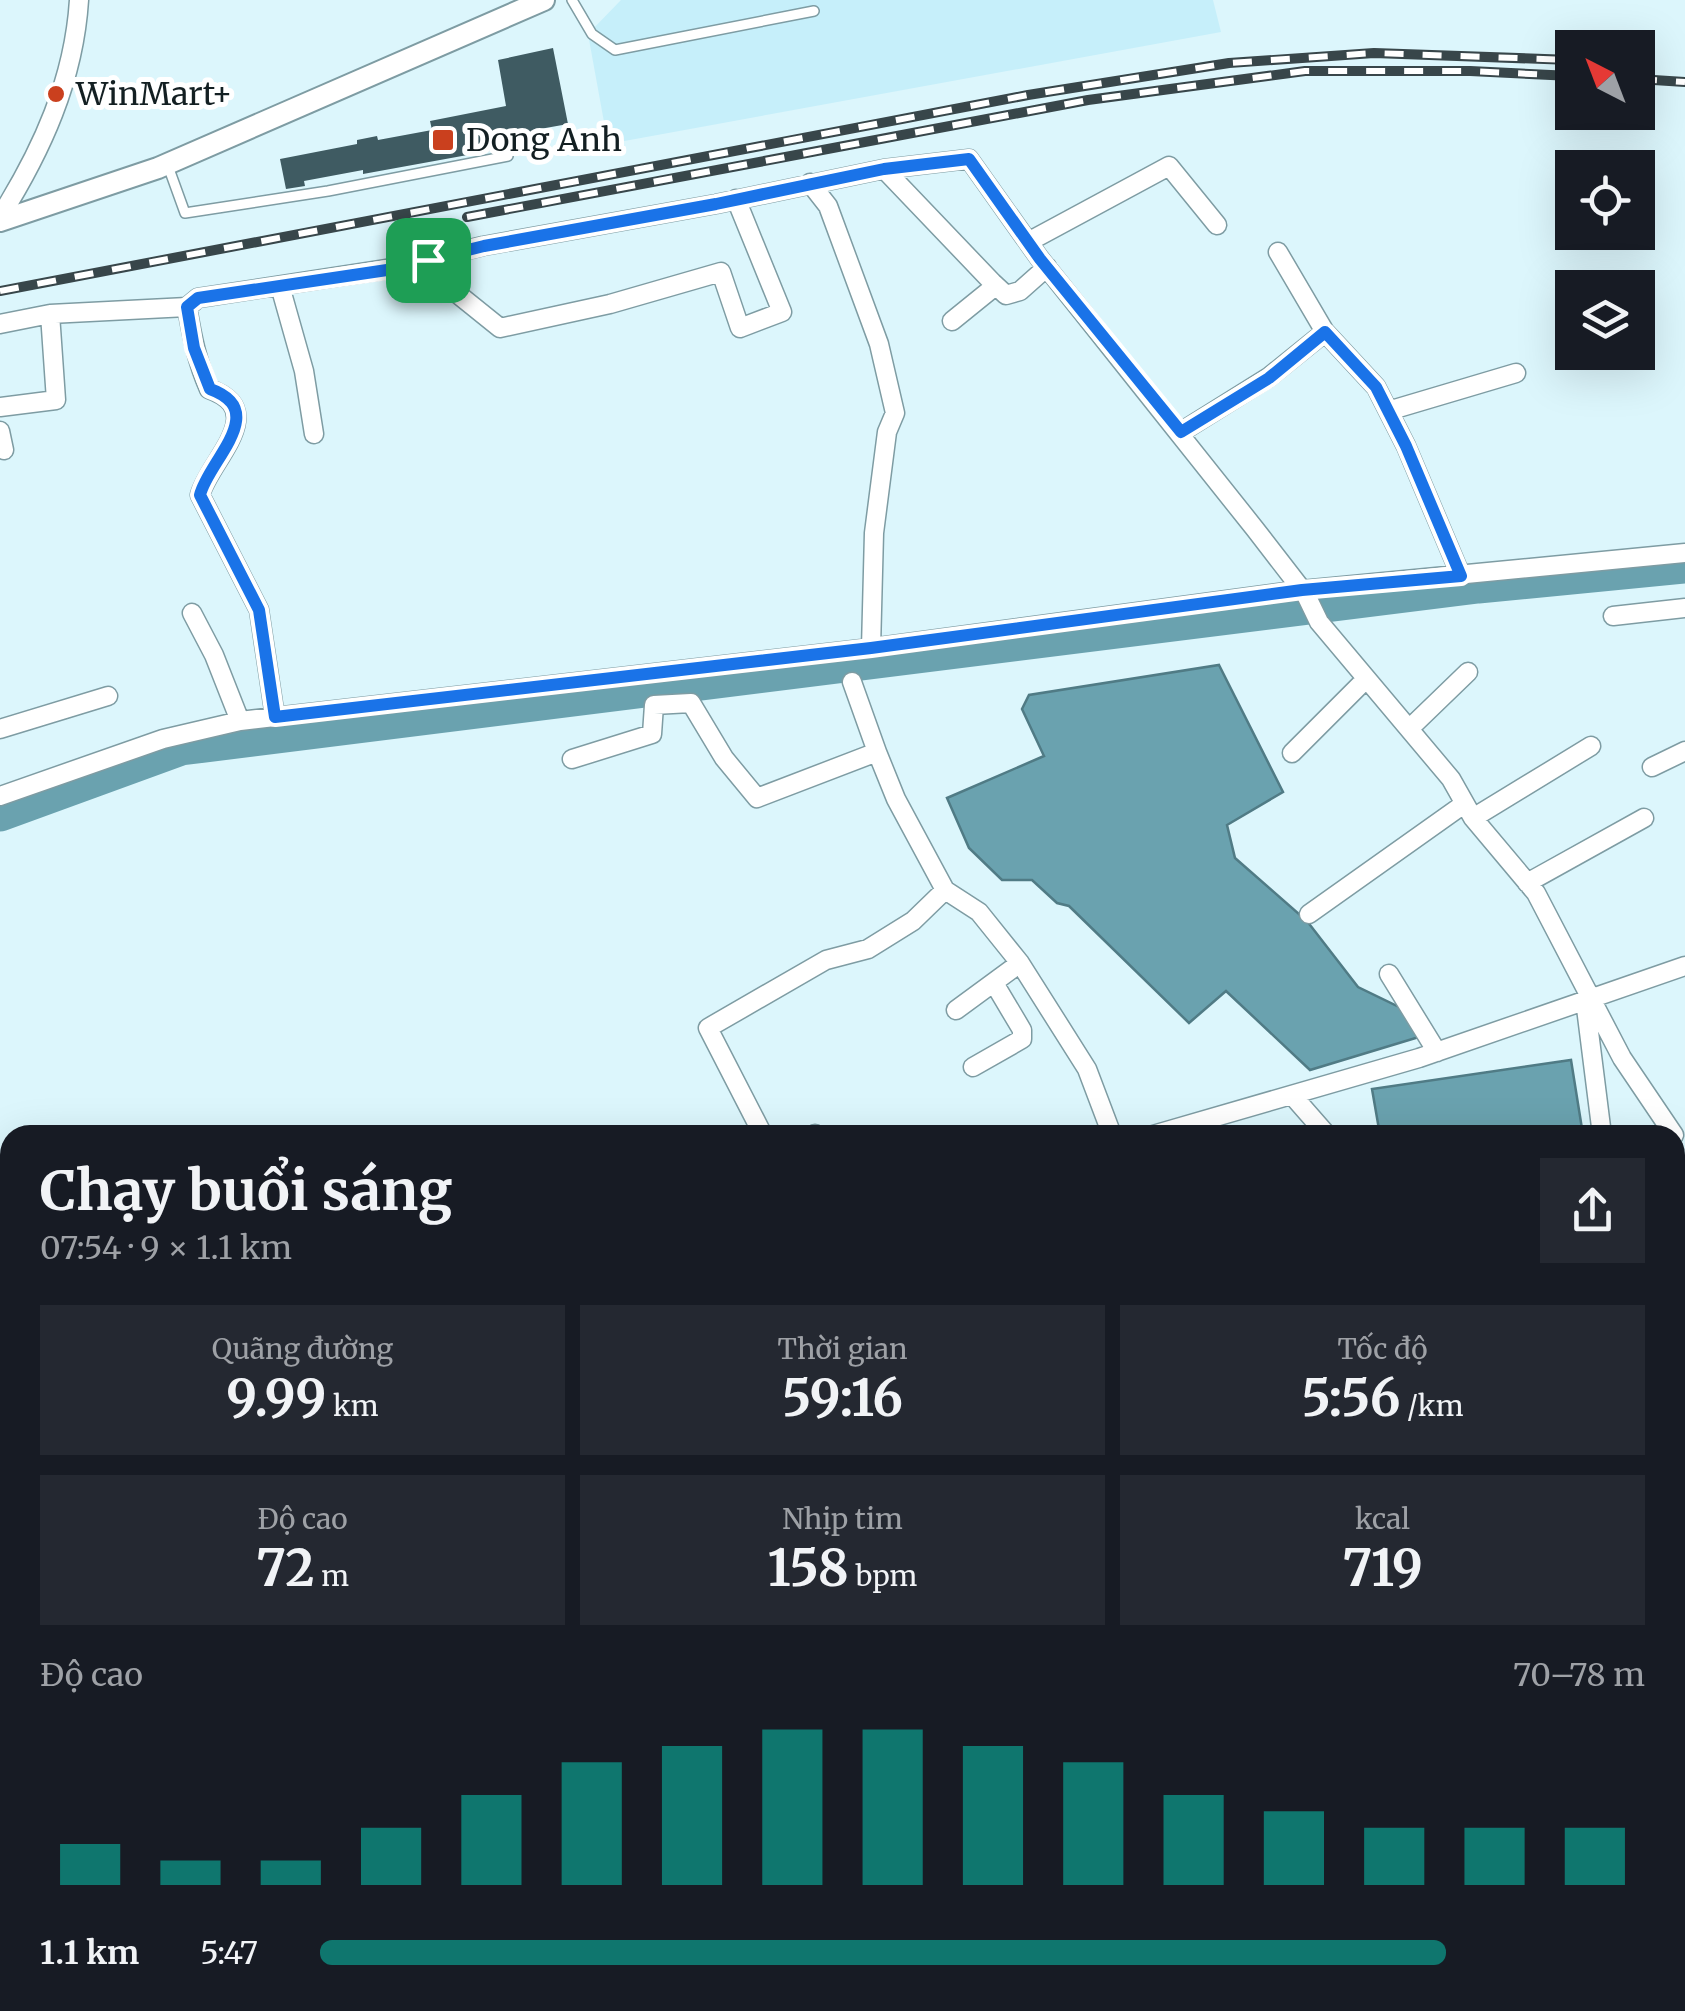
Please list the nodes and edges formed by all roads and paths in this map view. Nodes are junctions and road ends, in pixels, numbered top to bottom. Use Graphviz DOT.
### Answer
graph roads {
  1 [pos="78,0"];
  2 [pos="544,0"];
  3 [pos="572,0"];
  4 [pos="814,11"];
  5 [pos="508,156"];
  6 [pos="167,164"];
  7 [pos="884,169"];
  8 [pos="810,183"];
  9 [pos="736,200"];
  10 [pos="0,219"];
  11 [pos="1217,225"];
  12 [pos="1028,242"];
  13 [pos="1278,252"];
  14 [pos="418,262"];
  15 [pos="1048,268"];
  16 [pos="992,282"];
  17 [pos="280,286"];
  18 [pos="187,307"];
  19 [pos="50,314"];
  20 [pos="952,322"];
  21 [pos="0,324"];
  22 [pos="1325,332"];
  23 [pos="1516,373"];
  24 [pos="0,407"];
  25 [pos="1388,411"];
  26 [pos="0,431"];
  27 [pos="1181,432"];
  28 [pos="314,434"];
  29 [pos="4,450"];
  30 [pos="1685,553"];
  31 [pos="1461,576"];
  32 [pos="1304,592"];
  33 [pos="1685,608"];
  34 [pos="192,612"];
  35 [pos="1613,616"];
  36 [pos="871,648"];
  37 [pos="1468,672"];
  38 [pos="1366,678"];
  39 [pos="852,682"];
  40 [pos="108,696"];
  41 [pos="275,717"];
  42 [pos="240,721"];
  43 [pos="0,729"];
  44 [pos="1408,729"];
  45 [pos="1591,746"];
  46 [pos="1685,751"];
  47 [pos="877,752"];
  48 [pos="1292,753"];
  49 [pos="572,759"];
  50 [pos="1652,767"];
  51 [pos="0,796"];
  52 [pos="1469,811"];
  53 [pos="1644,818"];
  54 [pos="1527,883"];
  55 [pos="945,890"];
  56 [pos="1309,914"];
  57 [pos="1020,963"];
  58 [pos="1685,966"];
  59 [pos="1389,974"];
  60 [pos="994,983"];
  61 [pos="1588,999"];
  62 [pos="956,1010"];
  63 [pos="1437,1052"];
  64 [pos="973,1068"];
  65 [pos="1292,1095"];
  66 [pos="758,1125"];
  67 [pos="1108,1125"];
  68 [pos="1188,1125"];
  69 [pos="1319,1125"];
  70 [pos="1601,1125"];
  71 [pos="1667,1125"];
  1 -- 10 [label="street"];
  2 -- 6 [label="street"];
  3 -- 4 [label="lane"];
  5 -- 6 [label="lane"];
  6 -- 10 [label="street"];
  7 -- 8 [label="street"];
  7 -- 12 [label="street"];
  7 -- 16 [label="street"];
  8 -- 9 [label="street"];
  8 -- 36 [label="street"];
  9 -- 14 [label="street"];
  9 -- 14 [label="street"];
  11 -- 12 [label="street"];
  12 -- 15 [label="street"];
  13 -- 22 [label="street"];
  14 -- 17 [label="street"];
  15 -- 16 [label="street"];
  15 -- 27 [label="street"];
  16 -- 20 [label="street"];
  17 -- 18 [label="street"];
  17 -- 28 [label="street"];
  18 -- 19 [label="street"];
  18 -- 41 [label="street"];
  19 -- 21 [label="street"];
  19 -- 24 [label="street"];
  22 -- 25 [label="street"];
  22 -- 27 [label="street"];
  23 -- 25 [label="street"];
  25 -- 31 [label="street"];
  26 -- 29 [label="street"];
  27 -- 32 [label="street"];
  30 -- 31 [label="street"];
  31 -- 32 [label="street"];
  32 -- 36 [label="street"];
  32 -- 38 [label="street"];
  33 -- 35 [label="street"];
  34 -- 42 [label="street"];
  36 -- 41 [label="street"];
  37 -- 44 [label="street"];
  38 -- 44 [label="street"];
  38 -- 48 [label="street"];
  39 -- 47 [label="street"];
  40 -- 43 [label="street"];
  41 -- 42 [label="street"];
  42 -- 51 [label="street"];
  44 -- 52 [label="street"];
  45 -- 52 [label="street"];
  46 -- 50 [label="street"];
  47 -- 49 [label="street"];
  47 -- 55 [label="street"];
  52 -- 54 [label="street"];
  52 -- 56 [label="street"];
  53 -- 54 [label="street"];
  54 -- 61 [label="street"];
  55 -- 57 [label="street"];
  55 -- 66 [label="street"];
  57 -- 60 [label="street"];
  57 -- 67 [label="street"];
  58 -- 61 [label="street"];
  59 -- 63 [label="street"];
  60 -- 62 [label="street"];
  60 -- 64 [label="street"];
  61 -- 63 [label="street"];
  61 -- 70 [label="street"];
  61 -- 71 [label="street"];
  63 -- 65 [label="street"];
  65 -- 68 [label="street"];
  65 -- 69 [label="street"];
}
